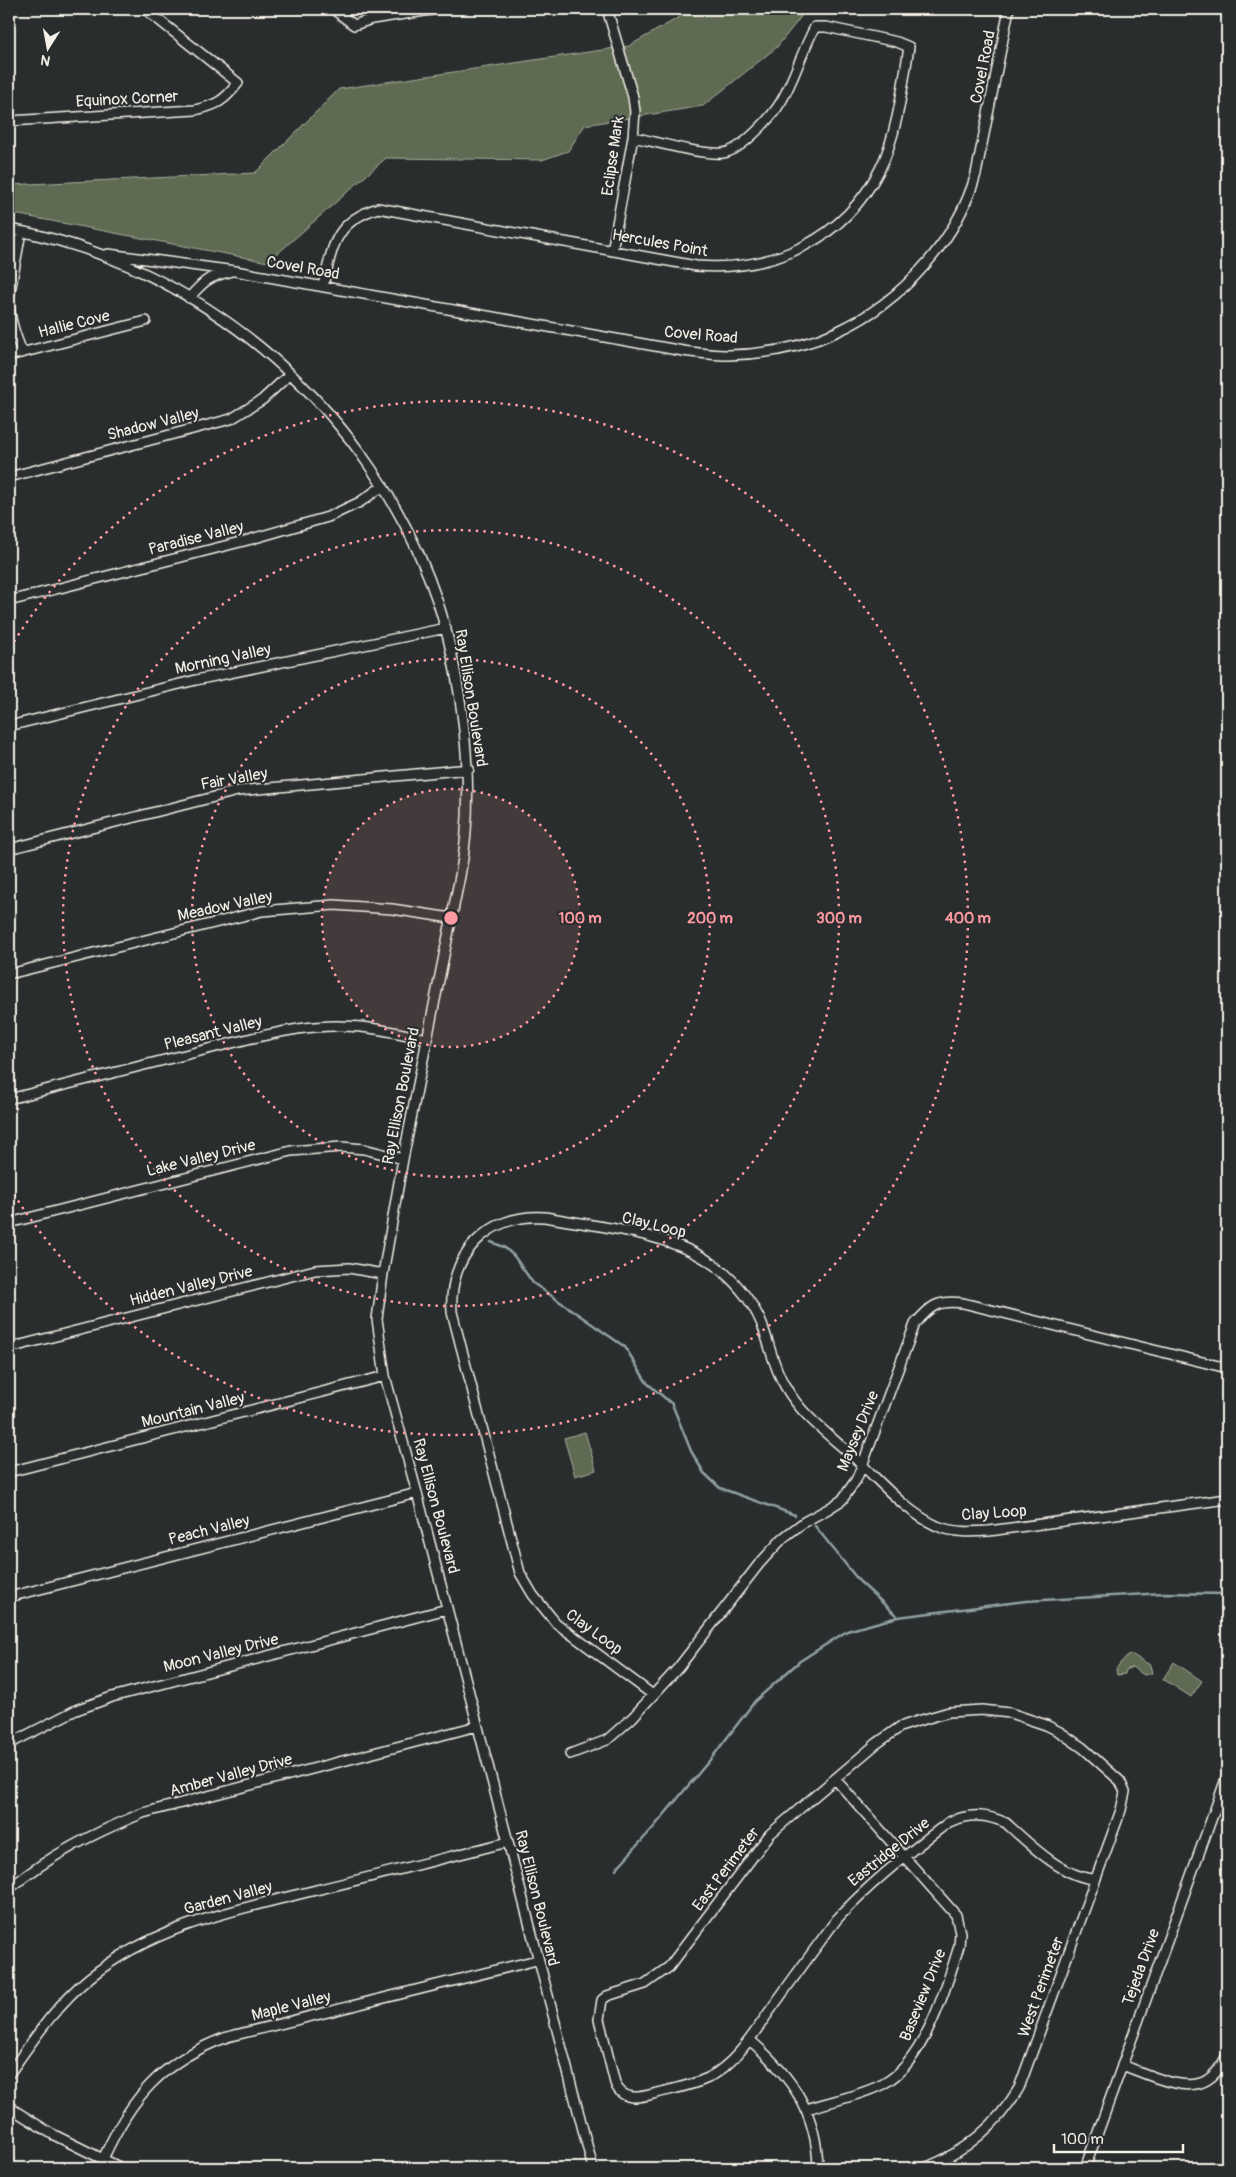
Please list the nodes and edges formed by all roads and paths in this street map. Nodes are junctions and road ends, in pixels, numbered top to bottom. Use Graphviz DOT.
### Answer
graph roads {
  1 [pos="145,9"];
  2 [pos="333,9"];
  3 [pos="438,9"];
  4 [pos="607,9"];
  5 [pos="1009,9"];
  6 [pos="9,121"];
  7 [pos="634,137"];
  8 [pos="9,230"];
  9 [pos="21,232"];
  10 [pos="612,251"];
  11 [pos="90,252"];
  12 [pos="235,271"];
  13 [pos="323,286"];
  14 [pos="189,298"];
  15 [pos="9,309"];
  16 [pos="146,321"];
  17 [pos="22,352"];
  18 [pos="9,356"];
  19 [pos="290,374"];
  20 [pos="9,477"];
  21 [pos="383,486"];
  22 [pos="9,601"];
  23 [pos="446,628"];
  24 [pos="9,726"];
  25 [pos="469,769"];
  26 [pos="9,849"];
  27 [pos="451,918"];
  28 [pos="9,974"];
  29 [pos="427,1039"];
  30 [pos="9,1099"];
  31 [pos="403,1159"];
  32 [pos="9,1222"];
  33 [pos="383,1274"];
  34 [pos="9,1348"];
  35 [pos="1227,1368"];
  36 [pos="385,1376"];
  37 [pos="862,1466"];
  38 [pos="9,1472"];
  39 [pos="417,1493"];
  40 [pos="1227,1498"];
  41 [pos="9,1596"];
  42 [pos="448,1609"];
  43 [pos="653,1695"];
  44 [pos="477,1726"];
  45 [pos="9,1744"];
  46 [pos="570,1754"];
  47 [pos="1227,1776"];
  48 [pos="1117,1778"];
  49 [pos="835,1779"];
  50 [pos="508,1842"];
  51 [pos="905,1858"];
  52 [pos="1096,1879"];
  53 [pos="9,1889"];
  54 [pos="537,1960"];
  55 [pos="750,2040"];
  56 [pos="1227,2056"];
  57 [pos="1122,2065"];
  58 [pos="9,2074"];
  59 [pos="9,2107"];
  60 [pos="807,2109"];
  61 [pos="103,2159"];
  62 [pos="121,2168"];
  63 [pos="593,2168"];
  64 [pos="818,2168"];
  65 [pos="925,2168"];
  66 [pos="1085,2168"];
  1 -- 6 [label="street, Equinox Corner"];
  2 -- 3 [label="street"];
  4 -- 7 [label="street, Eclipse Mark"];
  5 -- 13 [label="street, Covel Road"];
  7 -- 10 [label="street, Eclipse Mark"];
  7 -- 10 [label="street, Hercules Point"];
  8 -- 9 [label="street, Ray Ellison Boulevard"];
  9 -- 11 [label="street, Ray Ellison Boulevard"];
  9 -- 15 [label="street"];
  10 -- 13 [label="street, Hercules Point"];
  11 -- 12 [label="street"];
  11 -- 14 [label="street, Ray Ellison Boulevard"];
  12 -- 13 [label="street, Covel Road"];
  12 -- 14 [label="street, Covel Road"];
  14 -- 19 [label="street, Ray Ellison Boulevard"];
  15 -- 17 [label="street"];
  16 -- 17 [label="street, Hallie Cove"];
  17 -- 18 [label="street, Hallie Cove"];
  19 -- 20 [label="street, Shadow Valley"];
  19 -- 21 [label="street, Ray Ellison Boulevard"];
  21 -- 22 [label="street, Paradise Valley"];
  21 -- 23 [label="street, Ray Ellison Boulevard"];
  23 -- 24 [label="street, Morning Valley"];
  23 -- 25 [label="street, Ray Ellison Boulevard"];
  25 -- 26 [label="street, Fair Valley"];
  25 -- 27 [label="street, Ray Ellison Boulevard"];
  27 -- 28 [label="street, Meadow Valley"];
  27 -- 29 [label="street, Ray Ellison Boulevard"];
  29 -- 30 [label="street, Pleasant Valley"];
  29 -- 31 [label="street, Ray Ellison Boulevard"];
  31 -- 32 [label="street, Lake Valley Drive"];
  31 -- 33 [label="street, Ray Ellison Boulevard"];
  33 -- 34 [label="street, Hidden Valley Drive"];
  33 -- 36 [label="street, Ray Ellison Boulevard"];
  35 -- 37 [label="street, Maysey Drive"];
  36 -- 38 [label="street, Mountain Valley"];
  36 -- 39 [label="street, Ray Ellison Boulevard"];
  37 -- 40 [label="street, Clay Loop"];
  37 -- 43 [label="street, Maysey Drive"];
  37 -- 43 [label="street, Clay Loop"];
  39 -- 41 [label="street, Peach Valley"];
  39 -- 42 [label="street, Ray Ellison Boulevard"];
  42 -- 44 [label="street, Ray Ellison Boulevard"];
  42 -- 45 [label="street, Moon Valley Drive"];
  43 -- 46 [label="street, Maysey Drive"];
  44 -- 50 [label="street, Ray Ellison Boulevard"];
  44 -- 53 [label="street, Amber Valley Drive"];
  47 -- 57 [label="street, Tejeda Drive"];
  48 -- 49 [label="street, East Perimeter"];
  48 -- 52 [label="street, West Perimeter"];
  49 -- 51 [label="street, Baseview Drive"];
  49 -- 55 [label="street, East Perimeter"];
  50 -- 54 [label="street, Ray Ellison Boulevard"];
  50 -- 58 [label="street, Garden Valley"];
  51 -- 52 [label="street, Eastridge Drive"];
  51 -- 55 [label="street, Eastridge Drive"];
  51 -- 60 [label="street, Baseview Drive"];
  52 -- 65 [label="street, West Perimeter"];
  54 -- 61 [label="street, Maple Valley"];
  54 -- 63 [label="street, Ray Ellison Boulevard"];
  55 -- 60 [label="street"];
  56 -- 57 [label="street"];
  57 -- 66 [label="street, Tejeda Drive"];
  59 -- 61 [label="street"];
  60 -- 64 [label="street"];
  61 -- 62 [label="street"];
}
